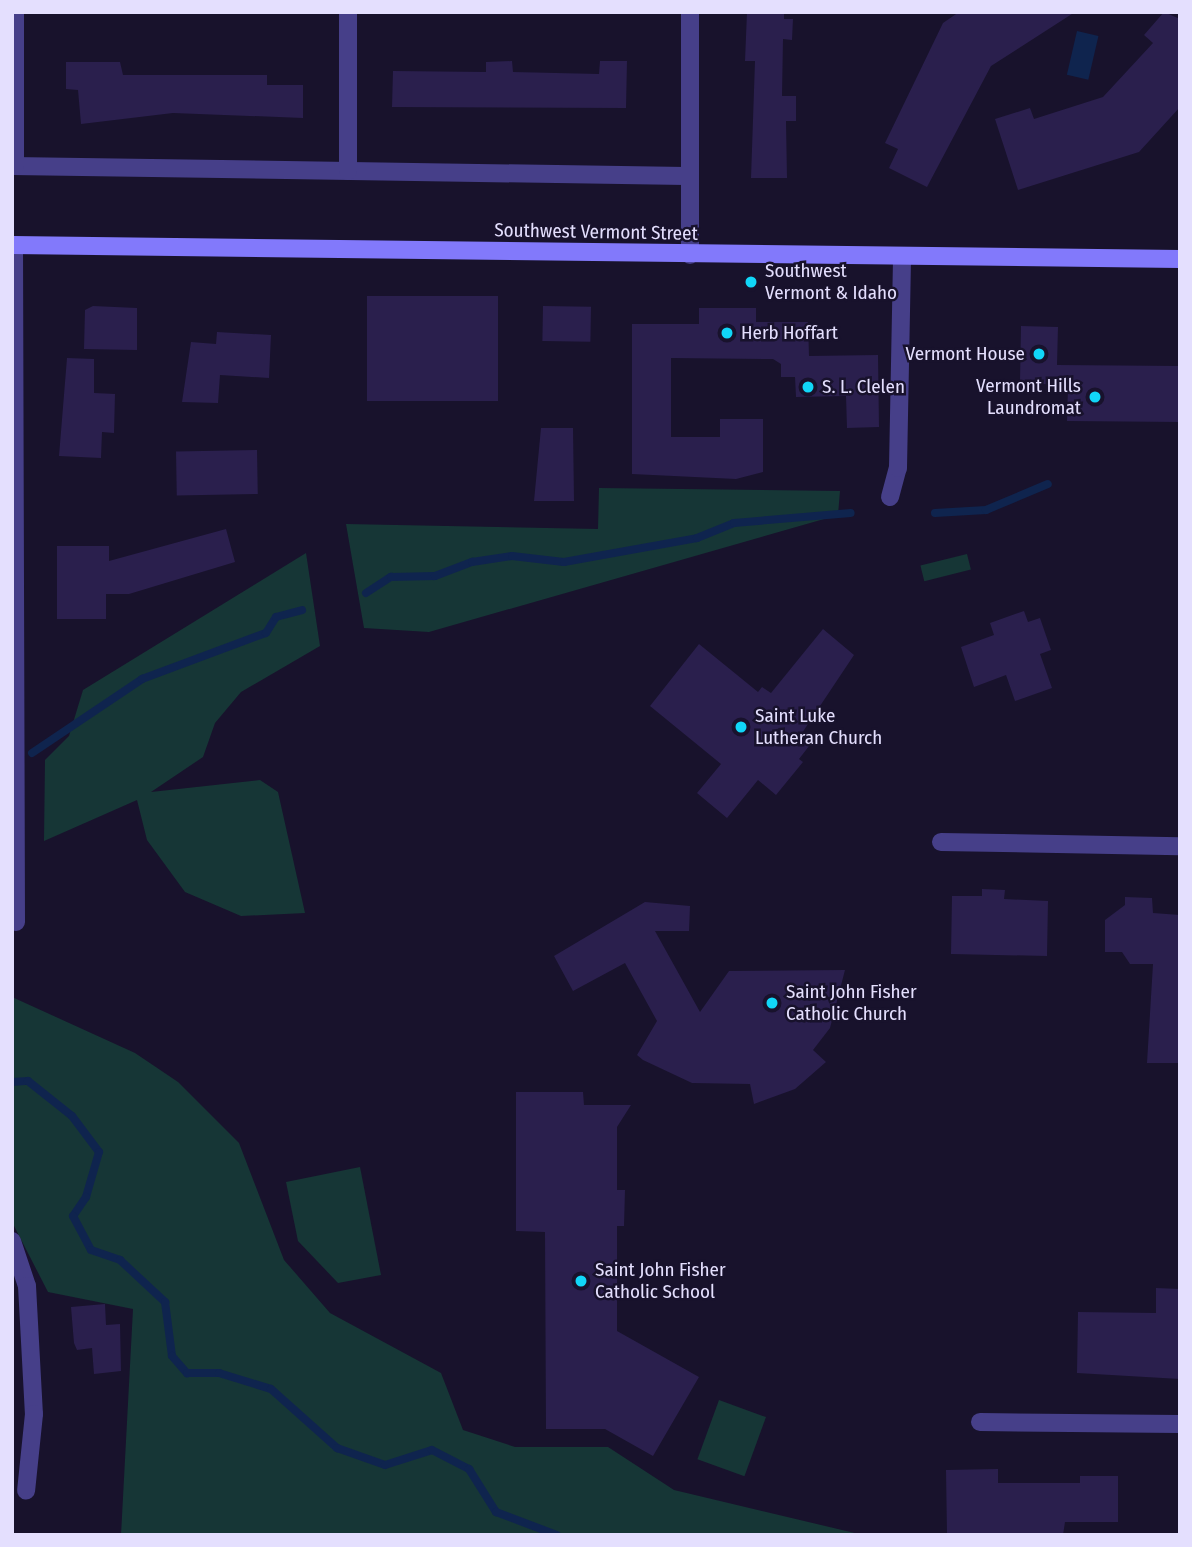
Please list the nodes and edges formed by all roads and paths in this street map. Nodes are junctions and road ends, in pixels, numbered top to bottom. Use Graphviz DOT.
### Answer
graph roads {
  1 [pos="15,12"];
  2 [pos="348,12"];
  3 [pos="690,12"];
  4 [pos="14,166"];
  5 [pos="348,171"];
  6 [pos="686,176"];
  7 [pos="13,245"];
  8 [pos="690,255"];
  9 [pos="902,257"];
  10 [pos="1180,259"];
  11 [pos="890,497"];
  12 [pos="14,667"];
  13 [pos="942,842"];
  14 [pos="1180,846"];
  15 [pos="16,922"];
  16 [pos="12,1241"];
  17 [pos="980,1422"];
  18 [pos="1180,1424"];
  19 [pos="26,1490"];
  1 -- 4 [label="street"];
  2 -- 5 [label="street"];
  3 -- 6 [label="street"];
  4 -- 5 [label="street"];
  5 -- 6 [label="street"];
  6 -- 8 [label="street"];
  7 -- 8 [label="main road, Southwest Vermont Street"];
  7 -- 12 [label="street"];
  8 -- 9 [label="main road, Southwest Vermont Street"];
  9 -- 10 [label="main road, Southwest Vermont Street"];
  9 -- 11 [label="street"];
  12 -- 15 [label="street"];
  13 -- 14 [label="street"];
  16 -- 19 [label="street"];
  17 -- 18 [label="street"];
}
